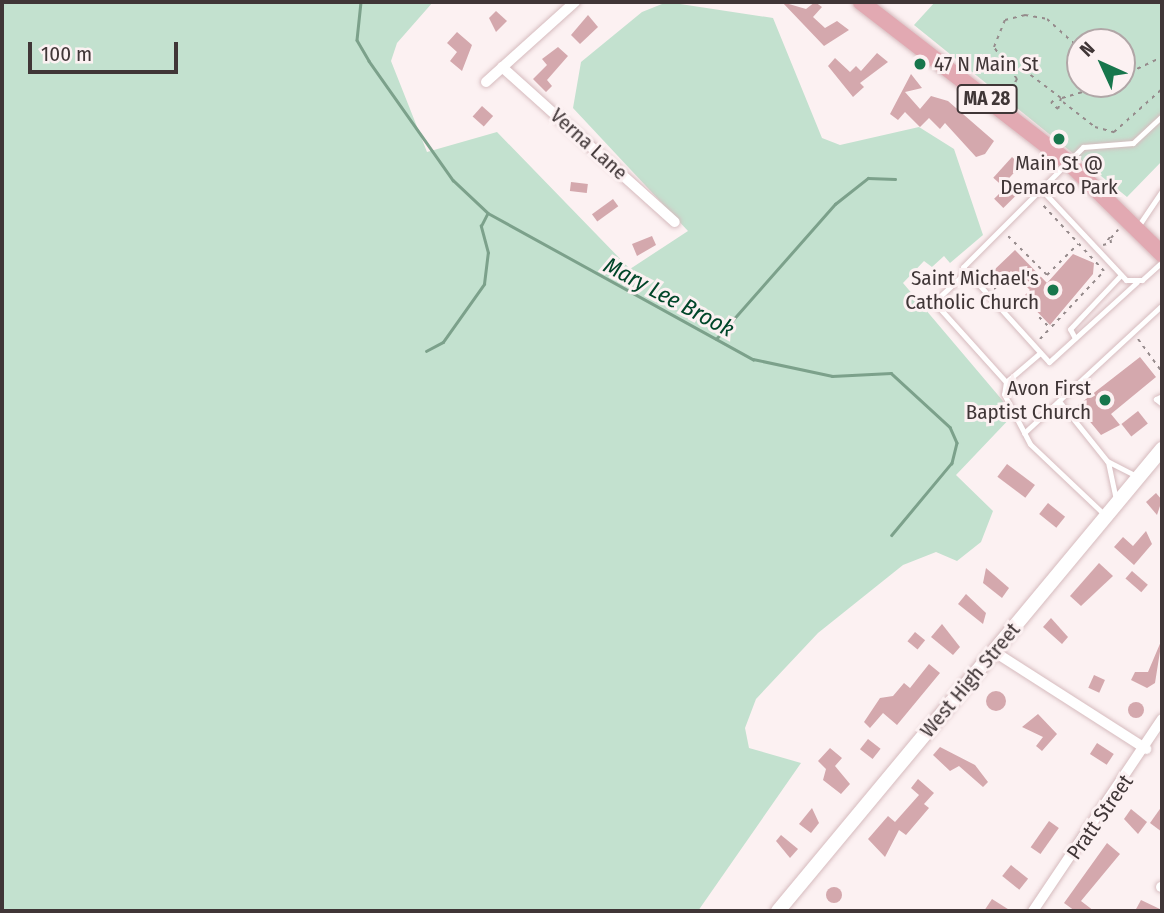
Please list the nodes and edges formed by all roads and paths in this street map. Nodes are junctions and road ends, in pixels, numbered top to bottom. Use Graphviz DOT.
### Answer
graph roads {
  1 [pos="575,2"];
  2 [pos="861,2"];
  3 [pos="1066,37"];
  4 [pos="1162,57"];
  5 [pos="502,67"];
  6 [pos="1136,69"];
  7 [pos="1014,71"];
  8 [pos="486,82"];
  9 [pos="1162,89"];
  10 [pos="1057,97"];
  11 [pos="1068,98"];
  12 [pos="1062,100"];
  13 [pos="1005,101"];
  14 [pos="1162,116"];
  15 [pos="1068,162"];
  16 [pos="1040,188"];
  17 [pos="1162,191"];
  18 [pos="1038,199"];
  19 [pos="675,222"];
  20 [pos="999,228"];
  21 [pos="1138,228"];
  22 [pos="1118,230"];
  23 [pos="1111,238"];
  24 [pos="1078,244"];
  25 [pos="1162,254"];
  26 [pos="1162,262"];
  27 [pos="965,273"];
  28 [pos="1011,273"];
  29 [pos="1120,276"];
  30 [pos="1137,282"];
  31 [pos="997,286"];
  32 [pos="1162,305"];
  33 [pos="1039,317"];
  34 [pos="1051,328"];
  35 [pos="1043,336"];
  36 [pos="1075,338"];
  37 [pos="1141,343"];
  38 [pos="1040,353"];
  39 [pos="1162,372"];
  40 [pos="1006,382"];
  41 [pos="1162,396"];
  42 [pos="1059,401"];
  43 [pos="1162,404"];
  44 [pos="1024,433"];
  45 [pos="1162,449"];
  46 [pos="1108,461"];
  47 [pos="1138,478"];
  48 [pos="1116,503"];
  49 [pos="1106,516"];
  50 [pos="993,651"];
  51 [pos="1162,719"];
  52 [pos="1146,749"];
  53 [pos="778,911"];
  54 [pos="1032,911"];
  1 -- 5 [label="street"];
  2 -- 15 [label="main road, MA 28"];
  3 -- 7 [label="path"];
  4 -- 6 [label="path"];
  5 -- 8 [label="street"];
  5 -- 19 [label="street, Verna Lane"];
  7 -- 10 [label="path"];
  7 -- 13 [label="path"];
  9 -- 12 [label="path"];
  10 -- 12 [label="path"];
  10 -- 12 [label="path"];
  11 -- 12 [label="path"];
  14 -- 15 [label="lane"];
  15 -- 16 [label="lane"];
  15 -- 21 [label="main road, MA 28"];
  16 -- 20 [label="lane"];
  16 -- 29 [label="lane"];
  17 -- 21 [label="lane"];
  18 -- 24 [label="path"];
  20 -- 24 [label="path"];
  20 -- 27 [label="lane"];
  21 -- 25 [label="main road, MA 28"];
  22 -- 23 [label="path"];
  24 -- 34 [label="path"];
  26 -- 30 [label="lane"];
  27 -- 38 [label="lane"];
  27 -- 40 [label="lane"];
  28 -- 31 [label="path"];
  29 -- 30 [label="lane"];
  29 -- 36 [label="lane"];
  30 -- 36 [label="lane"];
  32 -- 42 [label="lane"];
  33 -- 34 [label="path"];
  34 -- 35 [label="path"];
  36 -- 38 [label="lane"];
  37 -- 39 [label="path"];
  38 -- 40 [label="lane"];
  40 -- 44 [label="lane"];
  41 -- 43 [label="lane"];
  42 -- 44 [label="lane"];
  42 -- 46 [label="lane"];
  44 -- 49 [label="lane"];
  45 -- 47 [label="main road, West High Street"];
  46 -- 47 [label="lane"];
  46 -- 48 [label="lane"];
  47 -- 48 [label="main road, West High Street"];
  48 -- 49 [label="main road, West High Street"];
  49 -- 50 [label="main road, West High Street"];
  50 -- 52 [label="street"];
  50 -- 53 [label="main road, West High Street"];
  51 -- 52 [label="street, Pratt Street"];
  52 -- 54 [label="street, Pratt Street"];
}
